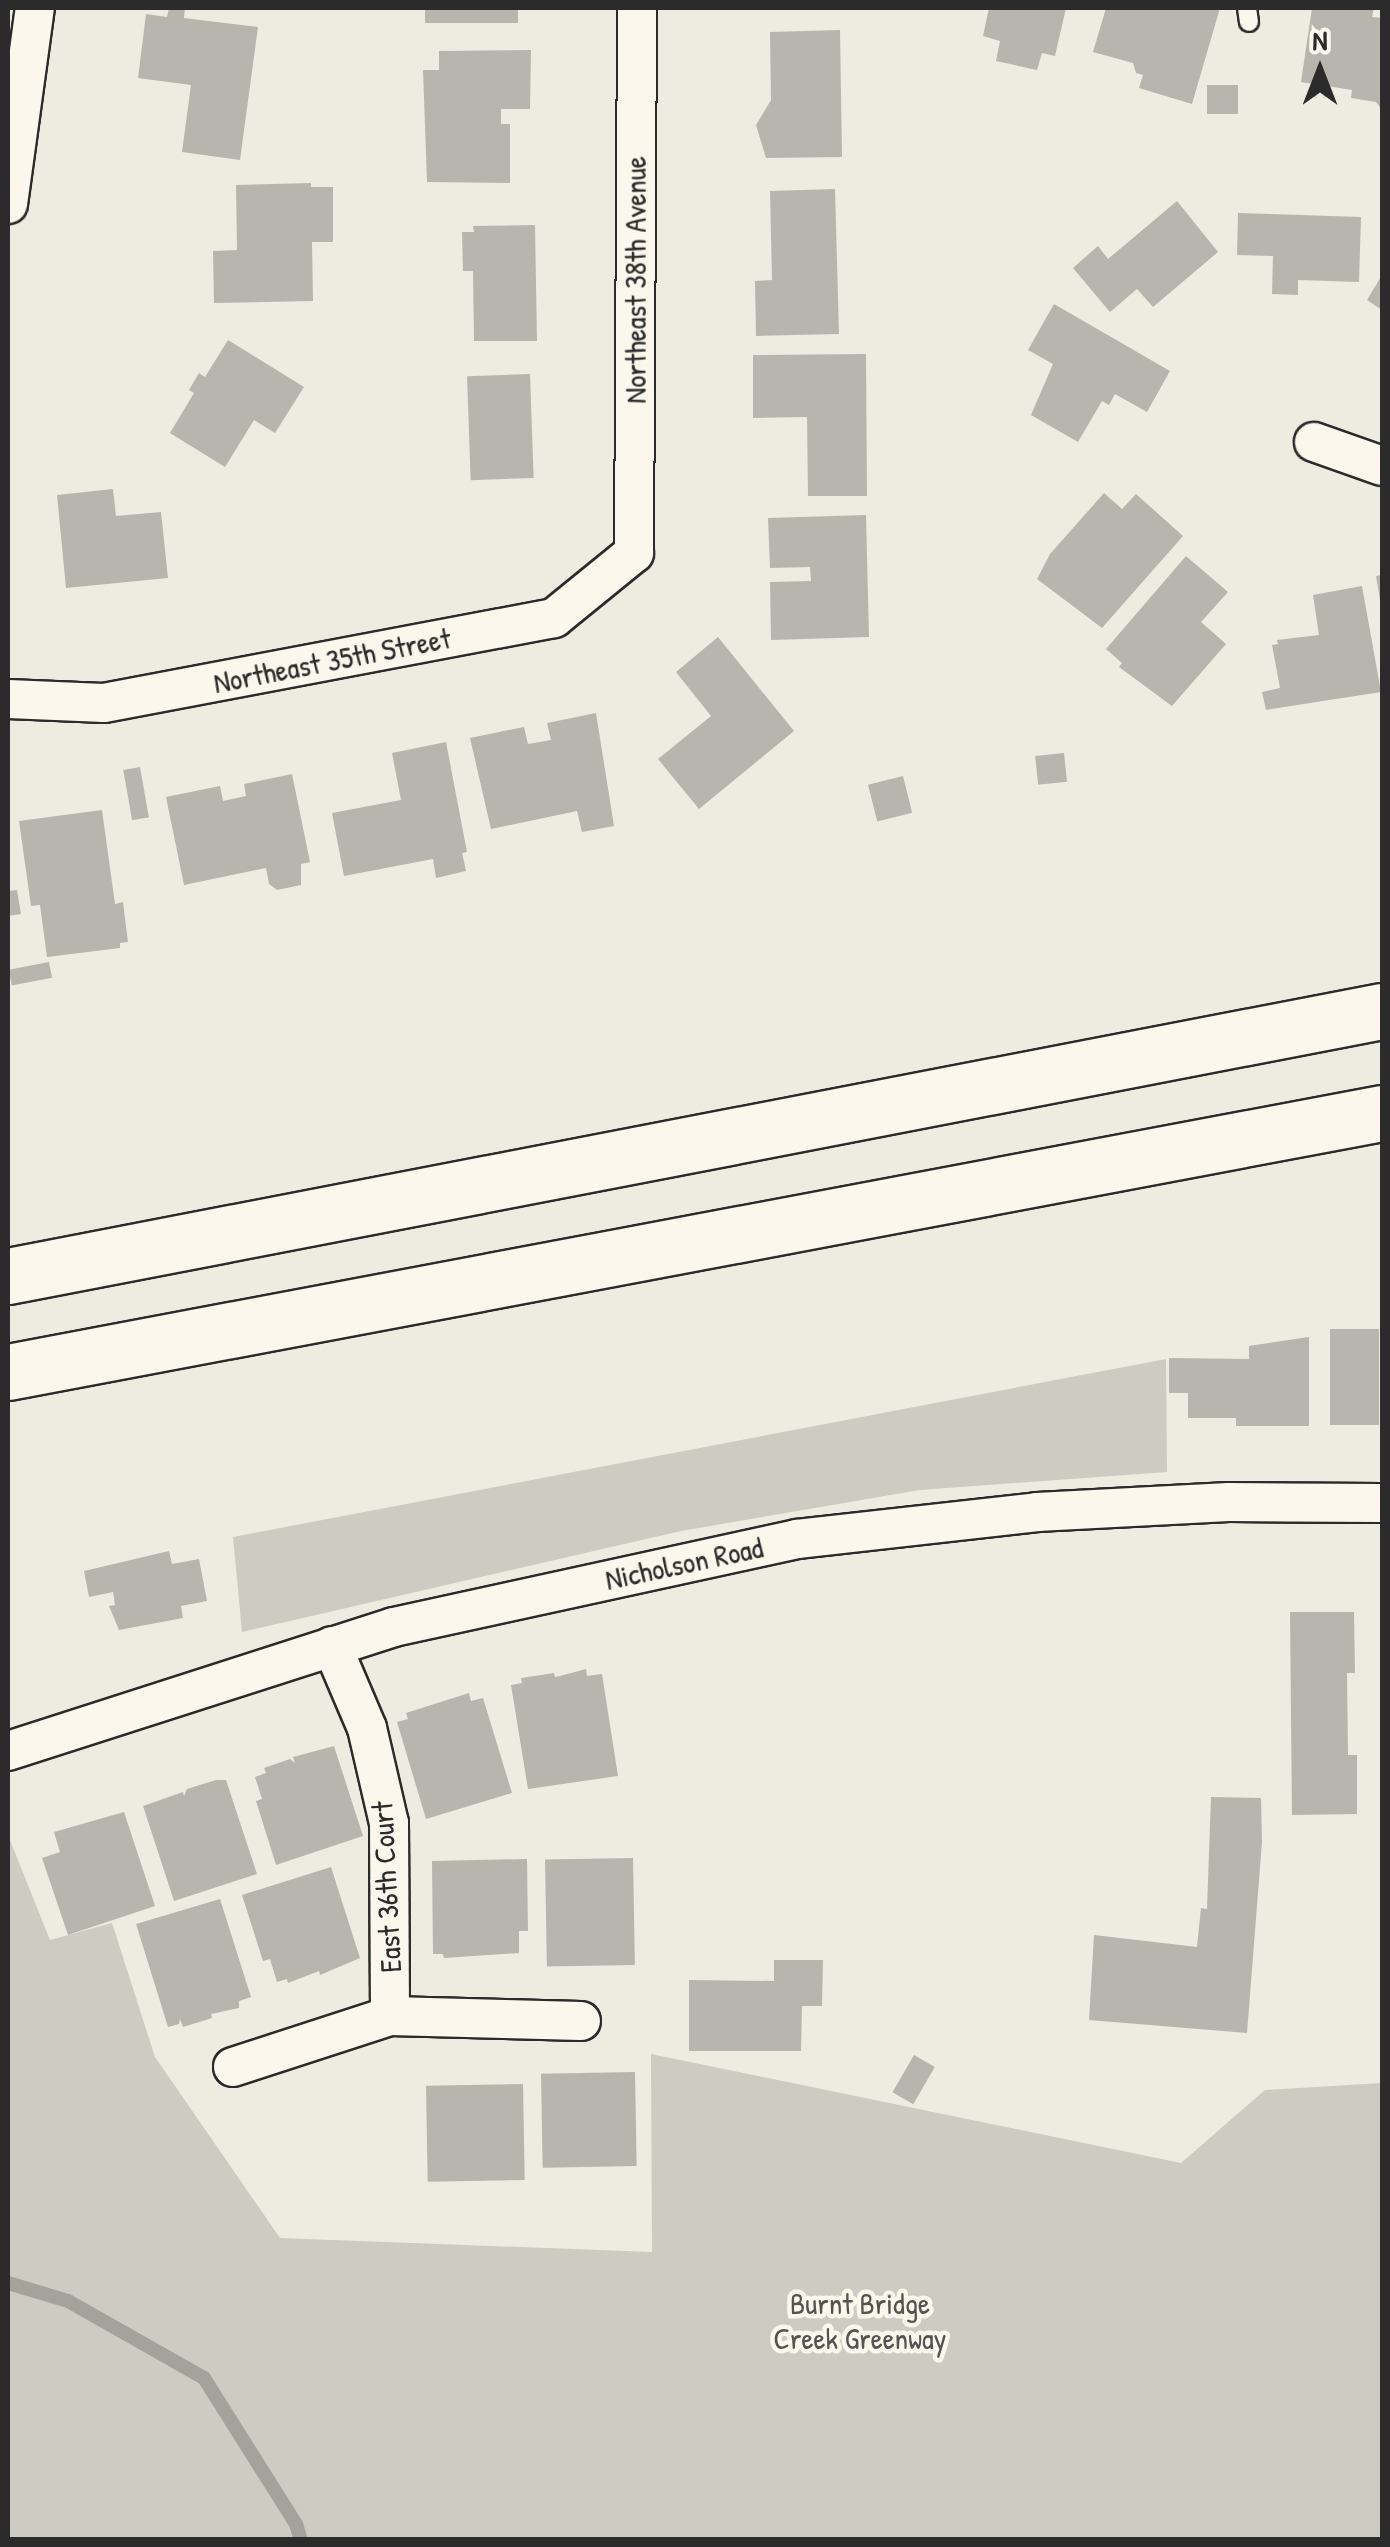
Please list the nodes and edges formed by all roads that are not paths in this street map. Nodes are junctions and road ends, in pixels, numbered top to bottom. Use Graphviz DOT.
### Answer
graph roads {
  1 [pos="35,8"];
  2 [pos="637,8"];
  3 [pos="12,140"];
  4 [pos="8,204"];
  5 [pos="1314,442"];
  6 [pos="1382,466"];
  7 [pos="634,553"];
  8 [pos="8,699"];
  9 [pos="1382,1011"];
  10 [pos="1382,1114"];
  11 [pos="8,1276"];
  12 [pos="8,1372"];
  13 [pos="1382,1503"];
  14 [pos="332,1646"];
  15 [pos="8,1750"];
  16 [pos="390,2016"];
  17 [pos="581,2020"];
  18 [pos="233,2066"];
  1 -- 3 [label="street"];
  2 -- 7 [label="street, Northeast 38th Avenue"];
  3 -- 4 [label="street"];
  5 -- 6 [label="street"];
  7 -- 8 [label="street, Northeast 35th Street"];
  9 -- 11 [label="highway"];
  10 -- 12 [label="highway"];
  13 -- 14 [label="street, Nicholson Road"];
  14 -- 15 [label="street, Nicholson Road"];
  14 -- 16 [label="street, East 36th Court"];
  16 -- 17 [label="street"];
  16 -- 18 [label="street"];
}
